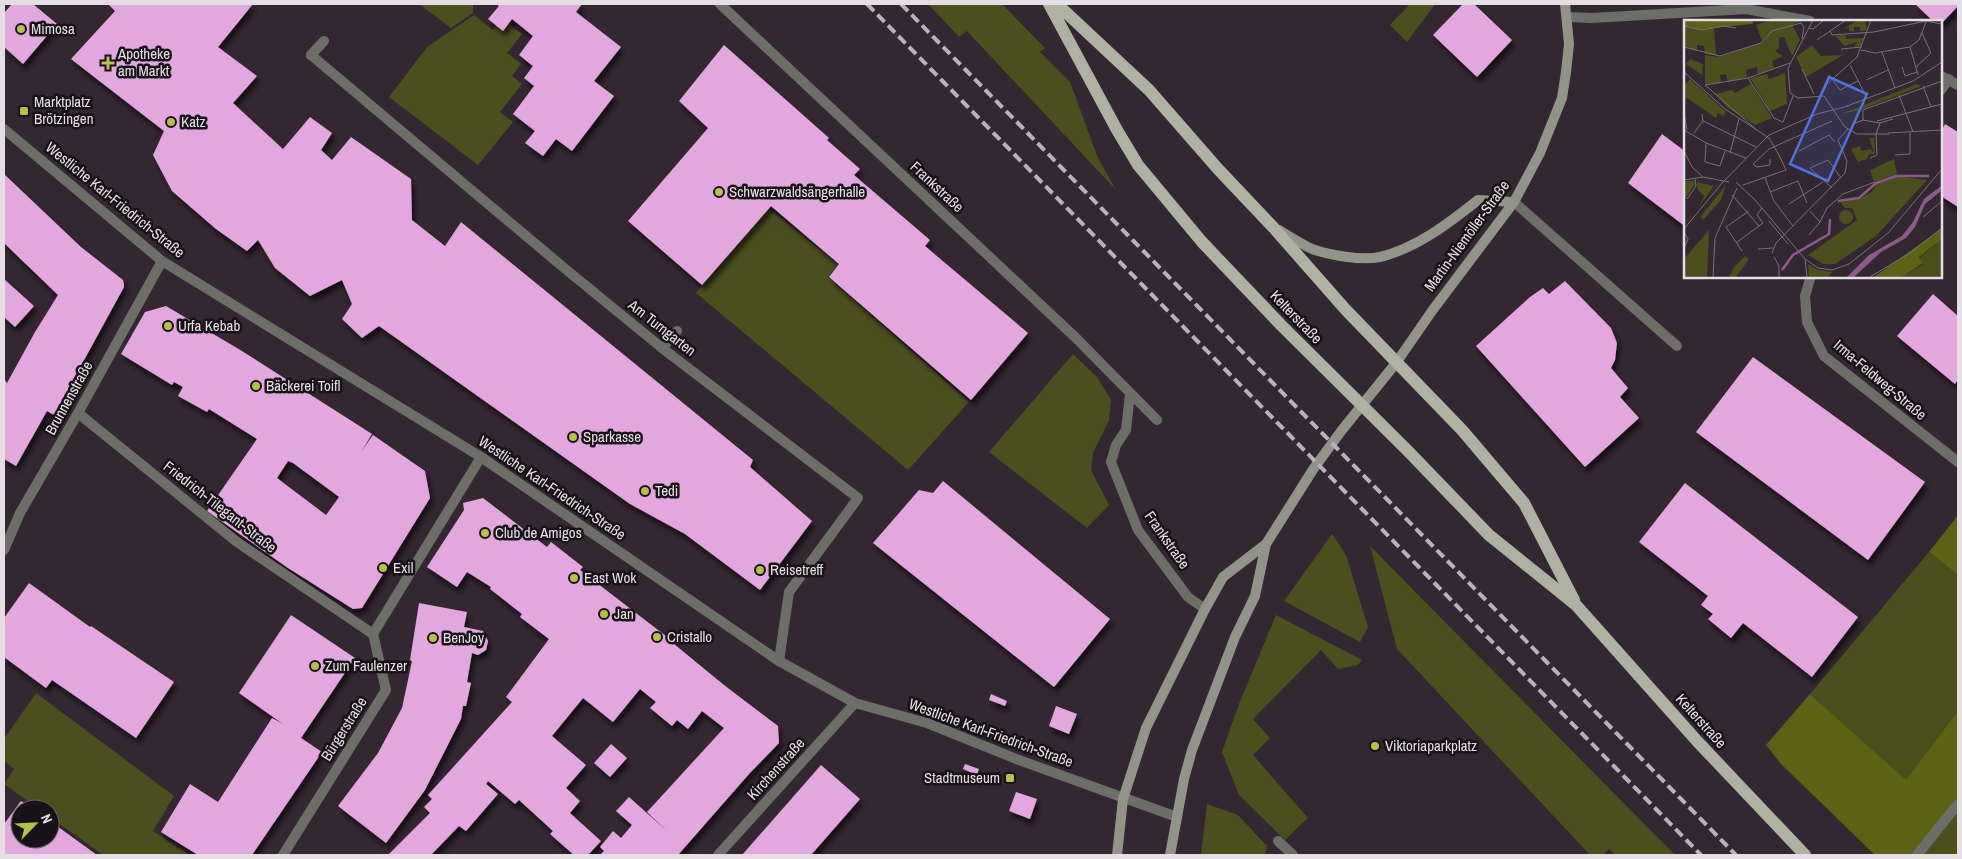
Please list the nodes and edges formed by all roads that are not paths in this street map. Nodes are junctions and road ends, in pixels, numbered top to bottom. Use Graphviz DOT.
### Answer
graph roads {
  1 [pos="720,4"];
  2 [pos="1049,4"];
  3 [pos="1057,4"];
  4 [pos="1565,4"];
  5 [pos="1568,17"];
  6 [pos="1805,20"];
  7 [pos="324,41"];
  8 [pos="1945,78"];
  9 [pos="1958,84"];
  10 [pos="4,129"];
  11 [pos="1514,202"];
  12 [pos="1272,226"];
  13 [pos="162,261"];
  14 [pos="1810,278"];
  15 [pos="677,331"];
  16 [pos="1677,346"];
  17 [pos="662,348"];
  18 [pos="1396,363"];
  19 [pos="1130,394"];
  20 [pos="1362,406"];
  21 [pos="78,413"];
  22 [pos="1157,420"];
  23 [pos="481,457"];
  24 [pos="1958,462"];
  25 [pos="1266,544"];
  26 [pos="4,550"];
  27 [pos="1576,605"];
  28 [pos="1205,609"];
  29 [pos="374,634"];
  30 [pos="779,661"];
  31 [pos="856,703"];
  32 [pos="1123,799"];
  33 [pos="1958,804"];
  34 [pos="1177,817"];
  35 [pos="1278,841"];
  36 [pos="283,855"];
  37 [pos="718,855"];
  38 [pos="1118,855"];
  39 [pos="1170,855"];
  40 [pos="1293,855"];
  41 [pos="1805,855"];
  42 [pos="1916,855"];
  1 -- 19 [label="street, Frankstraße"];
  2 -- 20 [label="main road, Kelterstraße"];
  3 -- 12 [label="main road, Kelterstraße"];
  4 -- 5 [label="main road, Martin-Niemöller-Straße"];
  5 -- 6 [label="street"];
  5 -- 11 [label="main road, Martin-Niemöller-Straße"];
  7 -- 17 [label="street, Am Turngarten"];
  8 -- 9 [label="street"];
  10 -- 13 [label="street, Westliche Karl-Friedrich-Straße"];
  11 -- 12 [label="main road"];
  11 -- 16 [label="street"];
  11 -- 18 [label="main road, Martin-Niemöller-Straße"];
  12 -- 18 [label="main road, Kelterstraße"];
  13 -- 21 [label="street, Brunnenstraße"];
  13 -- 23 [label="street, Westliche Karl-Friedrich-Straße"];
  14 -- 24 [label="street, Irma-Feldweg-Straße"];
  15 -- 17 [label="street"];
  17 -- 30 [label="street, Am Turngarten"];
  18 -- 20 [label="main road, Martin-Niemöller-Straße"];
  18 -- 27 [label="main road, Kelterstraße"];
  19 -- 22 [label="street, Frankstraße"];
  19 -- 28 [label="street, Frankstraße"];
  20 -- 25 [label="main road"];
  20 -- 27 [label="main road, Kelterstraße"];
  21 -- 26 [label="street, Brunnenstraße"];
  21 -- 29 [label="street, Friedrich-Tilegant-Straße"];
  23 -- 29 [label="street"];
  23 -- 30 [label="street, Westliche Karl-Friedrich-Straße"];
  25 -- 28 [label="main road"];
  25 -- 34 [label="main road"];
  27 -- 41 [label="main road, Kelterstraße"];
  28 -- 32 [label="main road"];
  29 -- 36 [label="street, Bürgerstraße"];
  30 -- 31 [label="street, Westliche Karl-Friedrich-Straße"];
  31 -- 32 [label="street, Westliche Karl-Friedrich-Straße"];
  31 -- 37 [label="street, Kirchenstraße"];
  32 -- 34 [label="street, Westliche Karl-Friedrich-Straße"];
  32 -- 38 [label="main road"];
  33 -- 42 [label="street"];
  34 -- 39 [label="main road"];
  35 -- 40 [label="street"];
}
